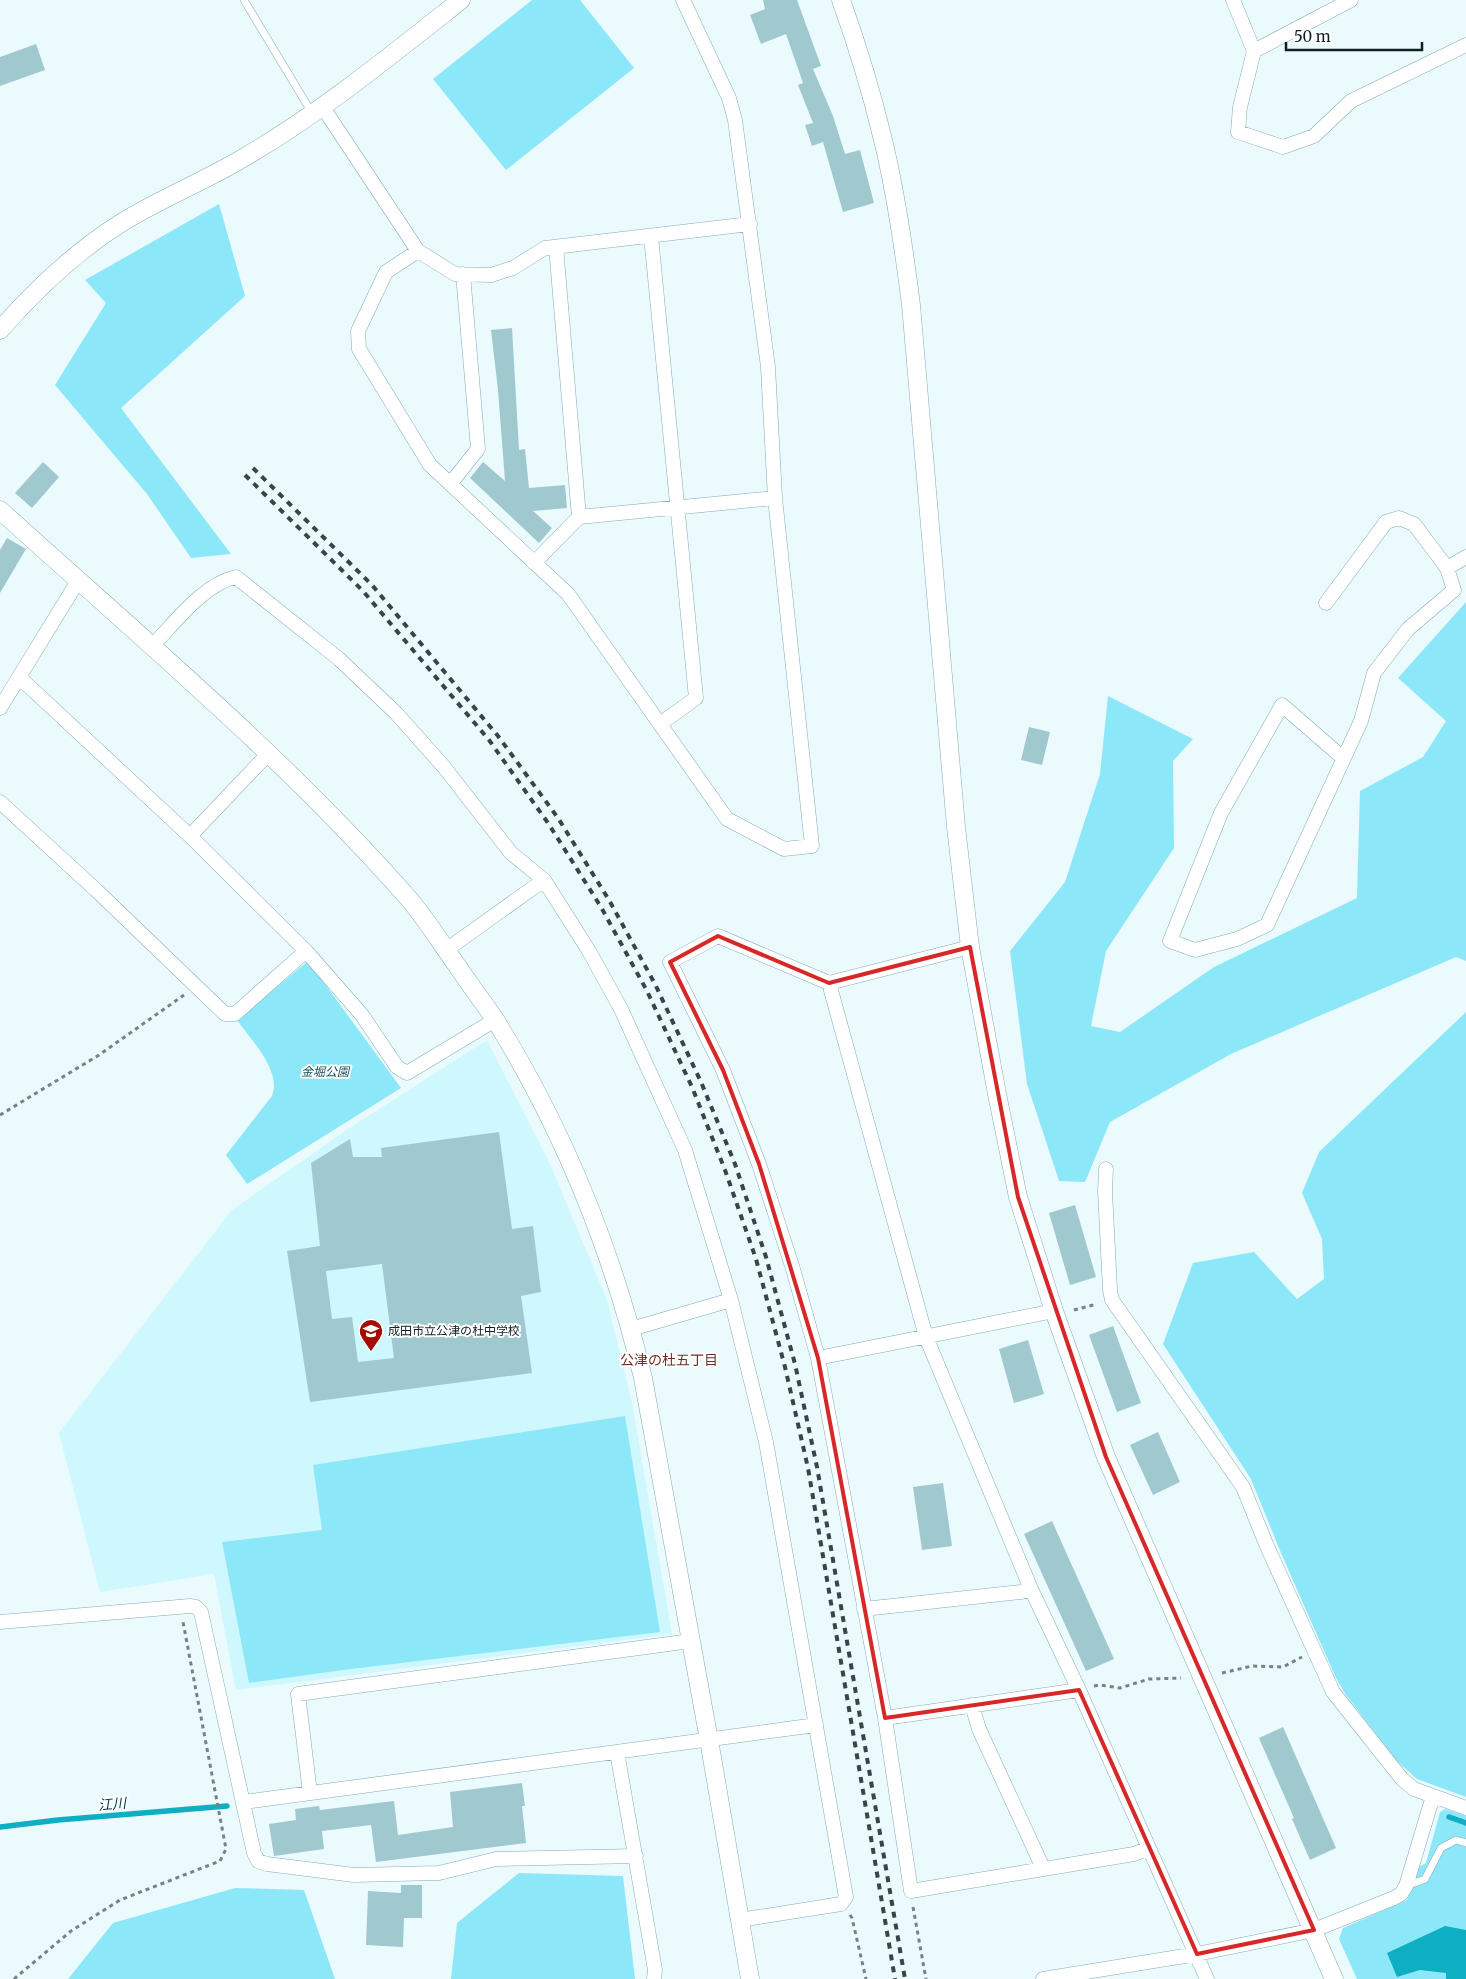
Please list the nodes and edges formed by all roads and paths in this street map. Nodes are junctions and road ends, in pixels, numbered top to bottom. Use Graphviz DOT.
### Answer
graph roads {
  1 [pos="244,0"];
  2 [pos="461,0"];
  3 [pos="683,0"];
  4 [pos="841,0"];
  5 [pos="1233,0"];
  6 [pos="1351,0"];
  7 [pos="1466,45"];
  8 [pos="1254,51"];
  9 [pos="317,110"];
  10 [pos="750,224"];
  11 [pos="651,236"];
  12 [pos="556,247"];
  13 [pos="418,251"];
  14 [pos="463,274"];
  15 [pos="0,330"];
  16 [pos="450,484"];
  17 [pos="775,498"];
  18 [pos="678,508"];
  19 [pos="0,510"];
  20 [pos="579,517"];
  21 [pos="1466,557"];
  22 [pos="534,563"];
  23 [pos="1447,568"];
  24 [pos="78,581"];
  25 [pos="1326,603"];
  26 [pos="152,646"];
  27 [pos="19,677"];
  28 [pos="0,708"];
  29 [pos="660,724"];
  30 [pos="268,754"];
  31 [pos="1343,758"];
  32 [pos="0,802"];
  33 [pos="190,836"];
  34 [pos="544,880"];
  35 [pos="970,947"];
  36 [pos="446,950"];
  37 [pos="306,951"];
  38 [pos="829,983"];
  39 [pos="172,1004"];
  40 [pos="495,1020"];
  41 [pos="0,1115"];
  42 [pos="1106,1169"];
  43 [pos="731,1300"];
  44 [pos="1112,1300"];
  45 [pos="1074,1310"];
  46 [pos="1054,1311"];
  47 [pos="631,1329"];
  48 [pos="926,1337"];
  49 [pos="818,1358"];
  50 [pos="1031,1589"];
  51 [pos="180,1606"];
  52 [pos="864,1609"];
  53 [pos="0,1622"];
  54 [pos="691,1641"];
  55 [pos="1313,1650"];
  56 [pos="1222,1673"];
  57 [pos="1181,1678"];
  58 [pos="1079,1690"];
  59 [pos="972,1705"];
  60 [pos="885,1718"];
  61 [pos="816,1725"];
  62 [pos="709,1740"];
  63 [pos="617,1752"];
  64 [pos="310,1793"];
  65 [pos="1433,1796"];
  66 [pos="244,1802"];
  67 [pos="1466,1808"];
  68 [pos="1466,1843"];
  69 [pos="1149,1848"];
  70 [pos="636,1856"];
  71 [pos="1044,1868"];
  72 [pos="1406,1886"];
  73 [pos="911,1891"];
  74 [pos="841,1904"];
  75 [pos="740,1920"];
  76 [pos="1314,1930"];
  77 [pos="1197,1954"];
  78 [pos="14,1979"];
  79 [pos="654,1979"];
  80 [pos="750,1979"];
  81 [pos="866,1979"];
  82 [pos="926,1979"];
  83 [pos="1043,1979"];
  84 [pos="1207,1979"];
  85 [pos="1334,1979"];
  1 -- 9 [label="lane"];
  2 -- 9 [label="street"];
  3 -- 10 [label="street"];
  4 -- 35 [label="street"];
  5 -- 8 [label="street"];
  6 -- 8 [label="street"];
  7 -- 8 [label="street"];
  9 -- 13 [label="street"];
  9 -- 15 [label="street"];
  10 -- 11 [label="street"];
  10 -- 17 [label="street"];
  11 -- 12 [label="street"];
  11 -- 18 [label="street"];
  12 -- 14 [label="street"];
  12 -- 20 [label="street"];
  13 -- 14 [label="street"];
  13 -- 16 [label="street"];
  14 -- 16 [label="street"];
  16 -- 22 [label="street"];
  17 -- 18 [label="street"];
  17 -- 29 [label="street"];
  18 -- 20 [label="street"];
  18 -- 29 [label="street"];
  19 -- 24 [label="street"];
  20 -- 22 [label="street"];
  21 -- 23 [label="street"];
  22 -- 29 [label="street"];
  23 -- 25 [label="street"];
  23 -- 31 [label="street"];
  24 -- 26 [label="street"];
  24 -- 27 [label="street"];
  26 -- 30 [label="street"];
  26 -- 34 [label="street"];
  27 -- 28 [label="street"];
  27 -- 33 [label="street"];
  30 -- 33 [label="street"];
  30 -- 36 [label="street"];
  31 -- 31 [label="street"];
  32 -- 37 [label="street"];
  33 -- 37 [label="street"];
  34 -- 36 [label="street"];
  34 -- 43 [label="street"];
  35 -- 38 [label="street"];
  35 -- 46 [label="street"];
  36 -- 40 [label="street"];
  37 -- 40 [label="street"];
  38 -- 48 [label="street"];
  38 -- 49 [label="street"];
  39 -- 41 [label="path"];
  40 -- 47 [label="street"];
  42 -- 44 [label="street"];
  43 -- 47 [label="street"];
  43 -- 61 [label="street"];
  44 -- 45 [label="path"];
  44 -- 55 [label="street"];
  46 -- 48 [label="street"];
  46 -- 76 [label="street"];
  47 -- 54 [label="street"];
  48 -- 49 [label="street"];
  48 -- 50 [label="street"];
  49 -- 52 [label="street"];
  50 -- 52 [label="street"];
  50 -- 58 [label="street"];
  51 -- 53 [label="street"];
  51 -- 66 [label="street"];
  51 -- 78 [label="path"];
  52 -- 60 [label="street"];
  54 -- 62 [label="street"];
  54 -- 64 [label="street"];
  55 -- 56 [label="path"];
  55 -- 65 [label="street"];
  57 -- 58 [label="path"];
  58 -- 59 [label="street"];
  58 -- 69 [label="street"];
  59 -- 60 [label="street"];
  59 -- 71 [label="street"];
  60 -- 73 [label="street"];
  61 -- 62 [label="street"];
  61 -- 74 [label="street"];
  62 -- 63 [label="street"];
  62 -- 75 [label="street"];
  63 -- 64 [label="street"];
  63 -- 70 [label="street"];
  64 -- 66 [label="street"];
  65 -- 67 [label="street"];
  65 -- 72 [label="street"];
  66 -- 70 [label="street"];
  68 -- 72 [label="lane"];
  69 -- 71 [label="street"];
  69 -- 77 [label="street"];
  70 -- 79 [label="street"];
  71 -- 73 [label="street"];
  72 -- 76 [label="street"];
  73 -- 82 [label="path"];
  74 -- 75 [label="street"];
  74 -- 81 [label="path"];
  75 -- 80 [label="street"];
  76 -- 77 [label="street"];
  76 -- 85 [label="street"];
  77 -- 83 [label="street"];
  77 -- 84 [label="street"];
}
